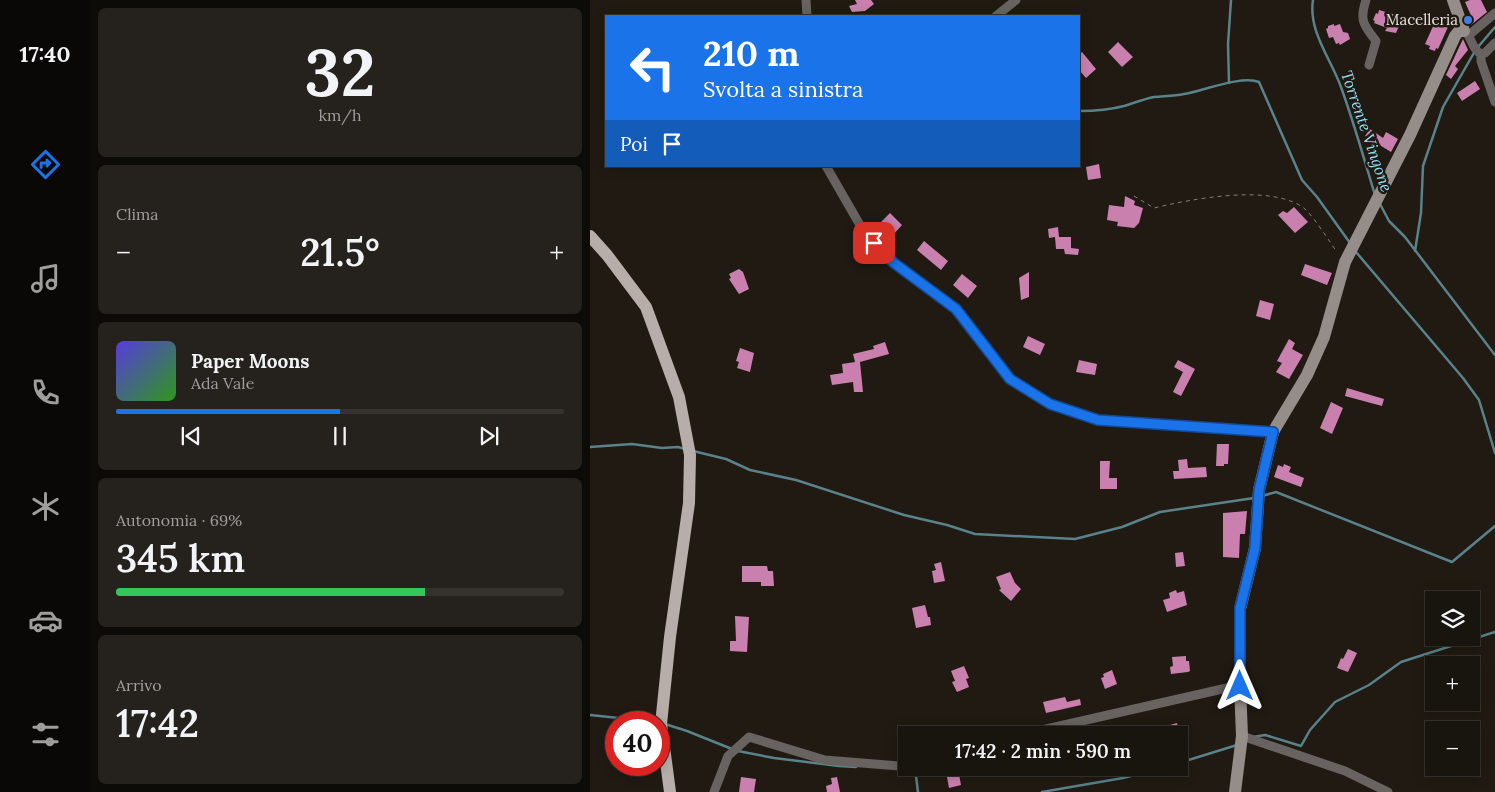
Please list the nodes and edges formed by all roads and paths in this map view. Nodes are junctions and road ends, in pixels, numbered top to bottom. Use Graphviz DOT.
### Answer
graph roads {
  1 [pos="806,0"];
  2 [pos="1016,0"];
  3 [pos="1366,0"];
  4 [pos="1454,0"];
  5 [pos="1495,13"];
  6 [pos="807,15"];
  7 [pos="997,15"];
  8 [pos="1466,33"];
  9 [pos="1495,43"];
  10 [pos="1477,50"];
  11 [pos="1369,65"];
  12 [pos="1495,102"];
  13 [pos="827,167"];
  14 [pos="1134,196"];
  15 [pos="590,236"];
  16 [pos="1345,262"];
  17 [pos="1273,432"];
  18 [pos="1240,686"];
  19 [pos="1060,726"];
  20 [pos="1242,736"];
  21 [pos="898,766"];
  22 [pos="670,792"];
  23 [pos="714,792"];
  24 [pos="1235,792"];
  25 [pos="1388,792"];
  1 -- 6 [label="street"];
  2 -- 7 [label="street"];
  3 -- 11 [label="street"];
  4 -- 8 [label="street"];
  5 -- 8 [label="street"];
  8 -- 10 [label="street"];
  8 -- 16 [label="street"];
  9 -- 10 [label="street"];
  10 -- 12 [label="street"];
  13 -- 17 [label="street"];
  14 -- 16 [label="path"];
  15 -- 22 [label="main road"];
  16 -- 17 [label="street"];
  17 -- 18 [label="street"];
  18 -- 19 [label="street"];
  18 -- 20 [label="street"];
  20 -- 24 [label="street"];
  20 -- 25 [label="street"];
  21 -- 23 [label="street"];
}
